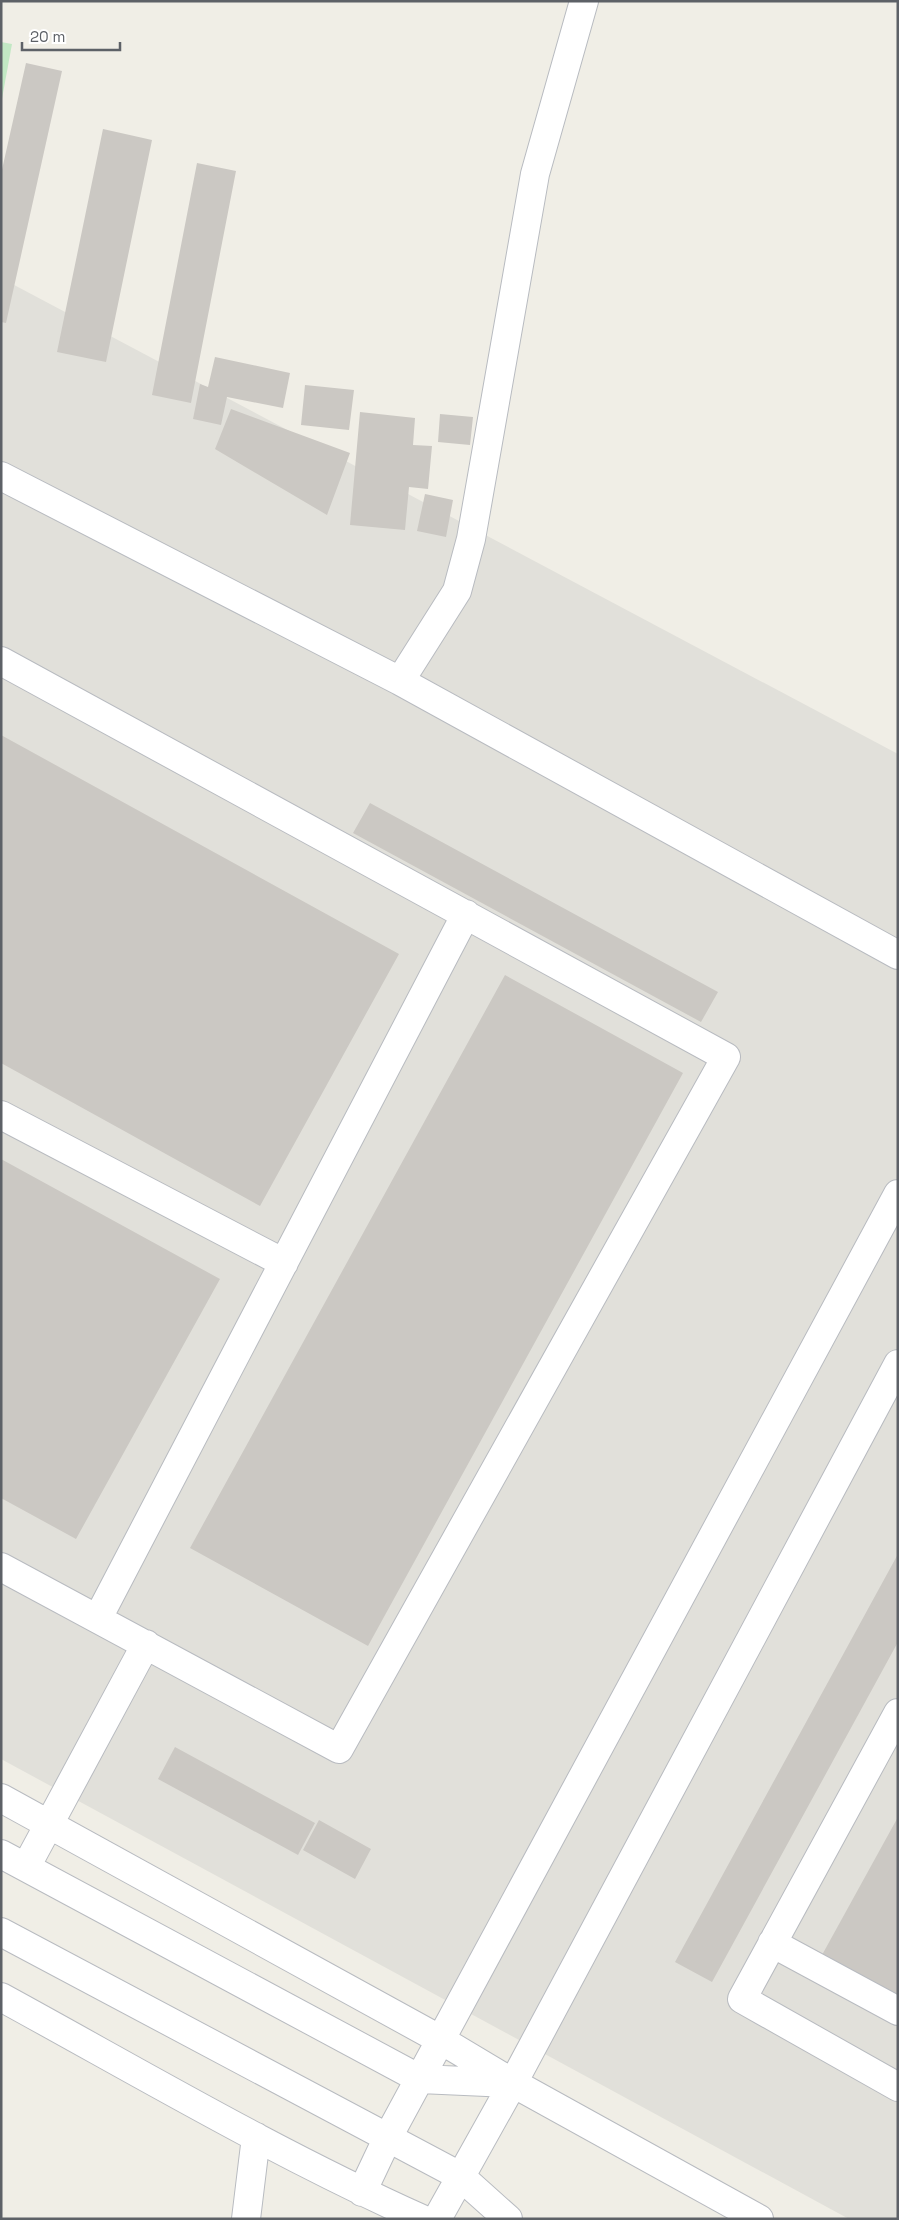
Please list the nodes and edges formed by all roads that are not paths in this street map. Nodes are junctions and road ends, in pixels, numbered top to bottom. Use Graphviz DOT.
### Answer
graph roads {
  1 [pos="584,1"];
  2 [pos="1,476"];
  3 [pos="1,661"];
  4 [pos="400,681"];
  5 [pos="466,914"];
  6 [pos="898,955"];
  7 [pos="1,1115"];
  8 [pos="898,1194"];
  9 [pos="284,1263"];
  10 [pos="898,1364"];
  11 [pos="1,1566"];
  12 [pos="98,1618"];
  13 [pos="146,1644"];
  14 [pos="898,1713"];
  15 [pos="1,1798"];
  16 [pos="50,1824"];
  17 [pos="1,1854"];
  18 [pos="26,1867"];
  19 [pos="1,1932"];
  20 [pos="772,1943"];
  21 [pos="1,1997"];
  22 [pos="898,2011"];
  23 [pos="441,2040"];
  24 [pos="420,2079"];
  25 [pos="513,2083"];
  26 [pos="898,2087"];
  27 [pos="256,2137"];
  28 [pos="388,2137"];
  29 [pos="460,2176"];
  30 [pos="362,2192"];
  31 [pos="246,2219"];
  32 [pos="422,2219"];
  33 [pos="437,2219"];
  34 [pos="508,2219"];
  35 [pos="760,2219"];
  1 -- 4 [label="street"];
  2 -- 4 [label="street"];
  3 -- 5 [label="street"];
  4 -- 6 [label="street"];
  5 -- 9 [label="street"];
  5 -- 13 [label="street"];
  7 -- 9 [label="street"];
  8 -- 23 [label="street"];
  9 -- 12 [label="street"];
  10 -- 25 [label="street"];
  11 -- 12 [label="street"];
  12 -- 13 [label="street"];
  13 -- 16 [label="street"];
  14 -- 20 [label="street"];
  15 -- 16 [label="street"];
  16 -- 18 [label="street"];
  16 -- 23 [label="street"];
  17 -- 18 [label="street"];
  18 -- 24 [label="street"];
  19 -- 28 [label="street"];
  20 -- 22 [label="street"];
  20 -- 26 [label="street"];
  21 -- 27 [label="street"];
  23 -- 24 [label="street"];
  23 -- 25 [label="street"];
  24 -- 25 [label="street"];
  24 -- 28 [label="street"];
  25 -- 29 [label="street"];
  25 -- 35 [label="street"];
  27 -- 30 [label="street"];
  27 -- 31 [label="street"];
  28 -- 29 [label="street"];
  28 -- 30 [label="street"];
  29 -- 33 [label="street"];
  29 -- 34 [label="street"];
  30 -- 32 [label="street"];
}
